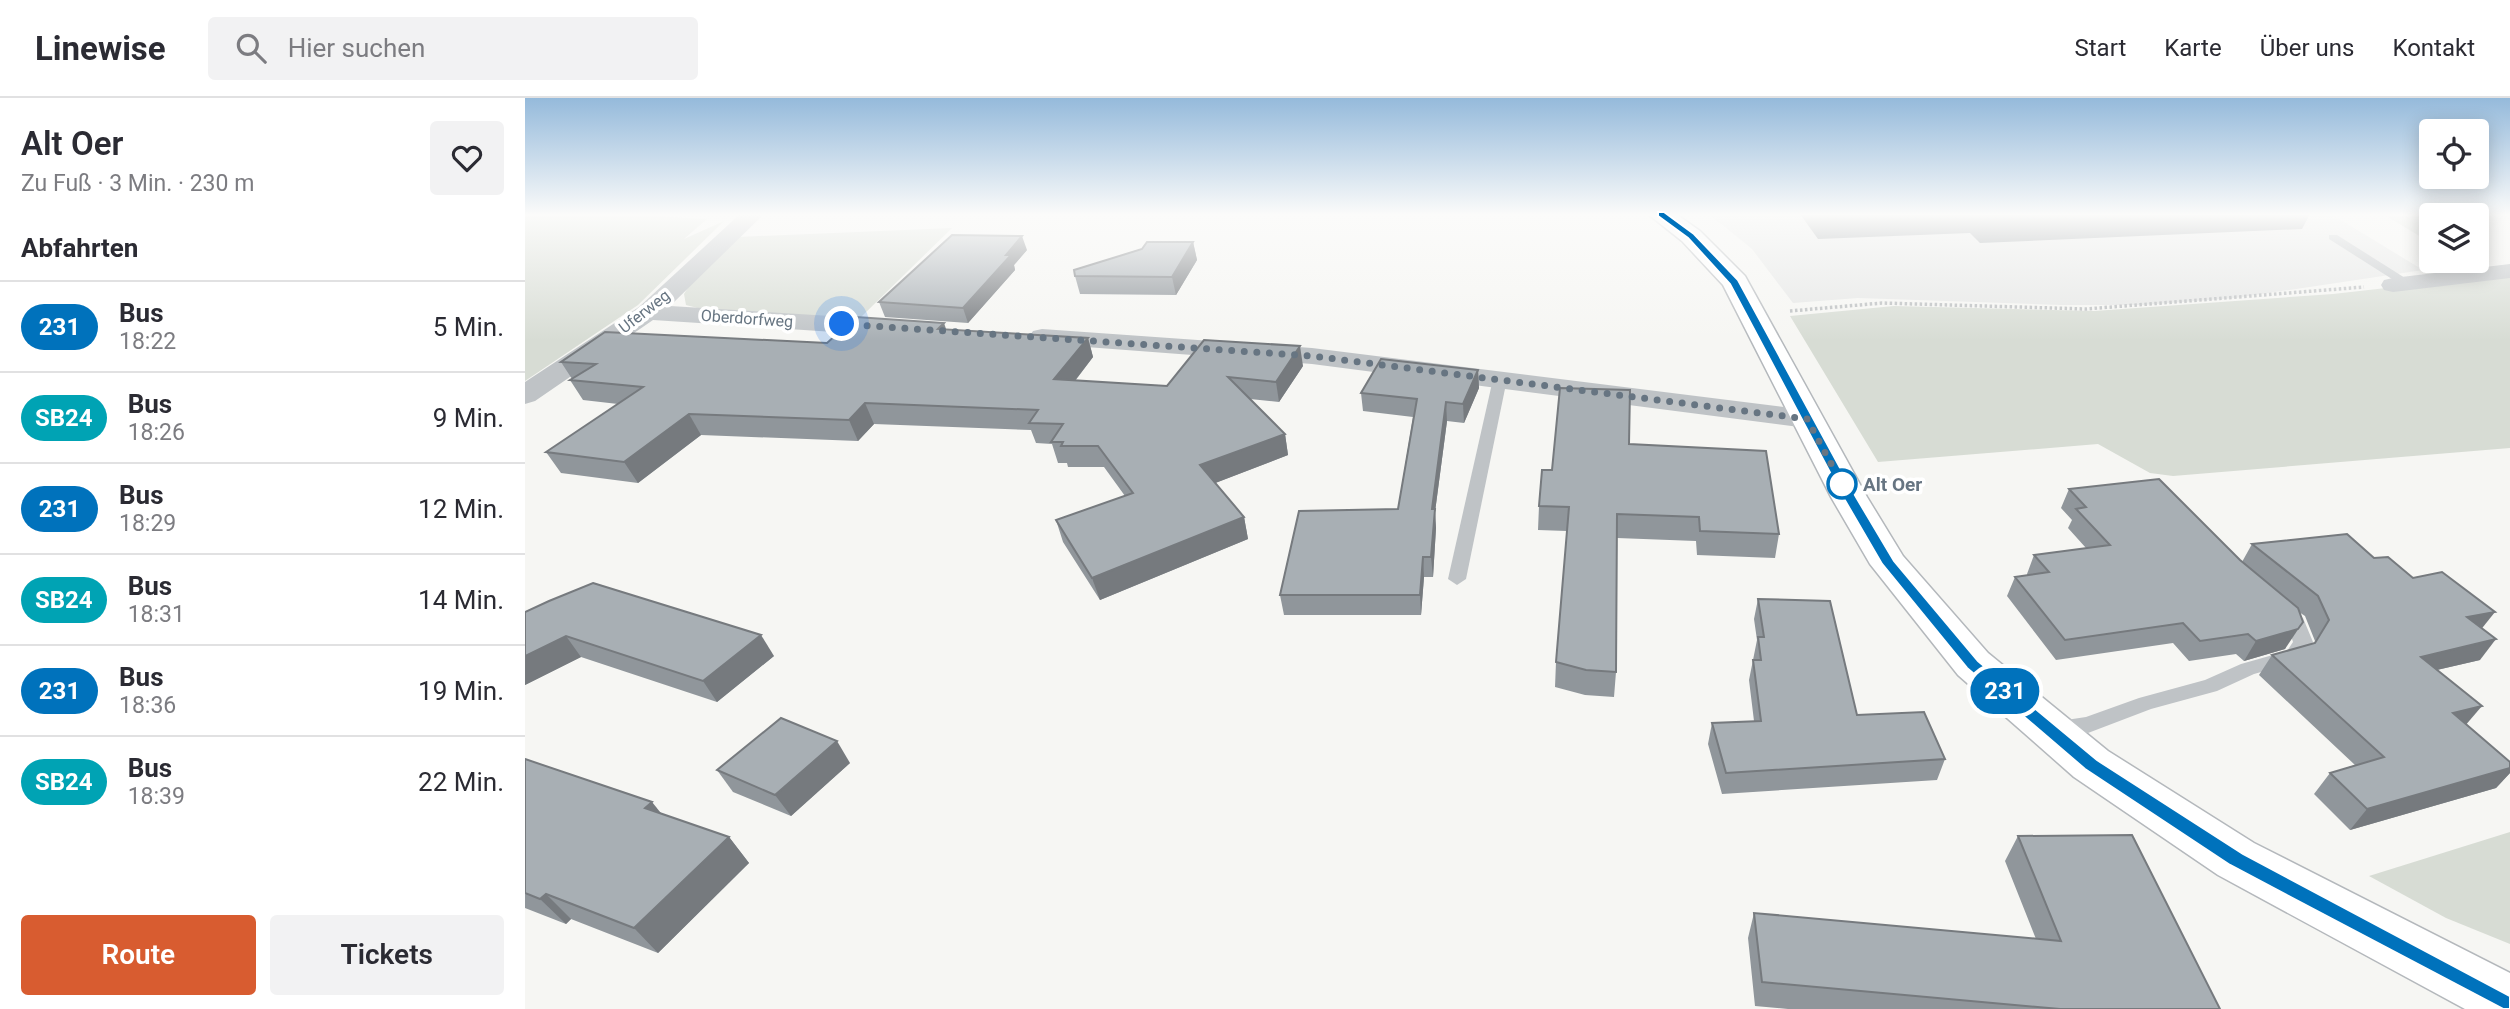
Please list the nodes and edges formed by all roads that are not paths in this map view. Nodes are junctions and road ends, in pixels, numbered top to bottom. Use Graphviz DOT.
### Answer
graph roads {
  1 [pos="707,257"];
  2 [pos="1710,257"];
  3 [pos="2361,257"];
  4 [pos="2510,271"];
  5 [pos="2400,284"];
  6 [pos="647,312"];
  7 [pos="925,330"];
  8 [pos="1022,336"];
  9 [pos="1500,379"];
  10 [pos="525,395"];
  11 [pos="1807,419"];
  12 [pos="1457,579"];
  13 [pos="2266,599"];
  14 [pos="2050,729"];
  15 [pos="2510,1003"];
  1 -- 6 [label="street, Uferweg"];
  2 -- 11 [label="street"];
  3 -- 5 [label="lane"];
  4 -- 5 [label="street"];
  6 -- 7 [label="street, Oberdorfweg"];
  6 -- 10 [label="street, Uferweg"];
  8 -- 9 [label="street"];
  9 -- 11 [label="street"];
  9 -- 12 [label="lane"];
  11 -- 14 [label="street"];
  13 -- 14 [label="lane"];
  14 -- 15 [label="street"];
}
